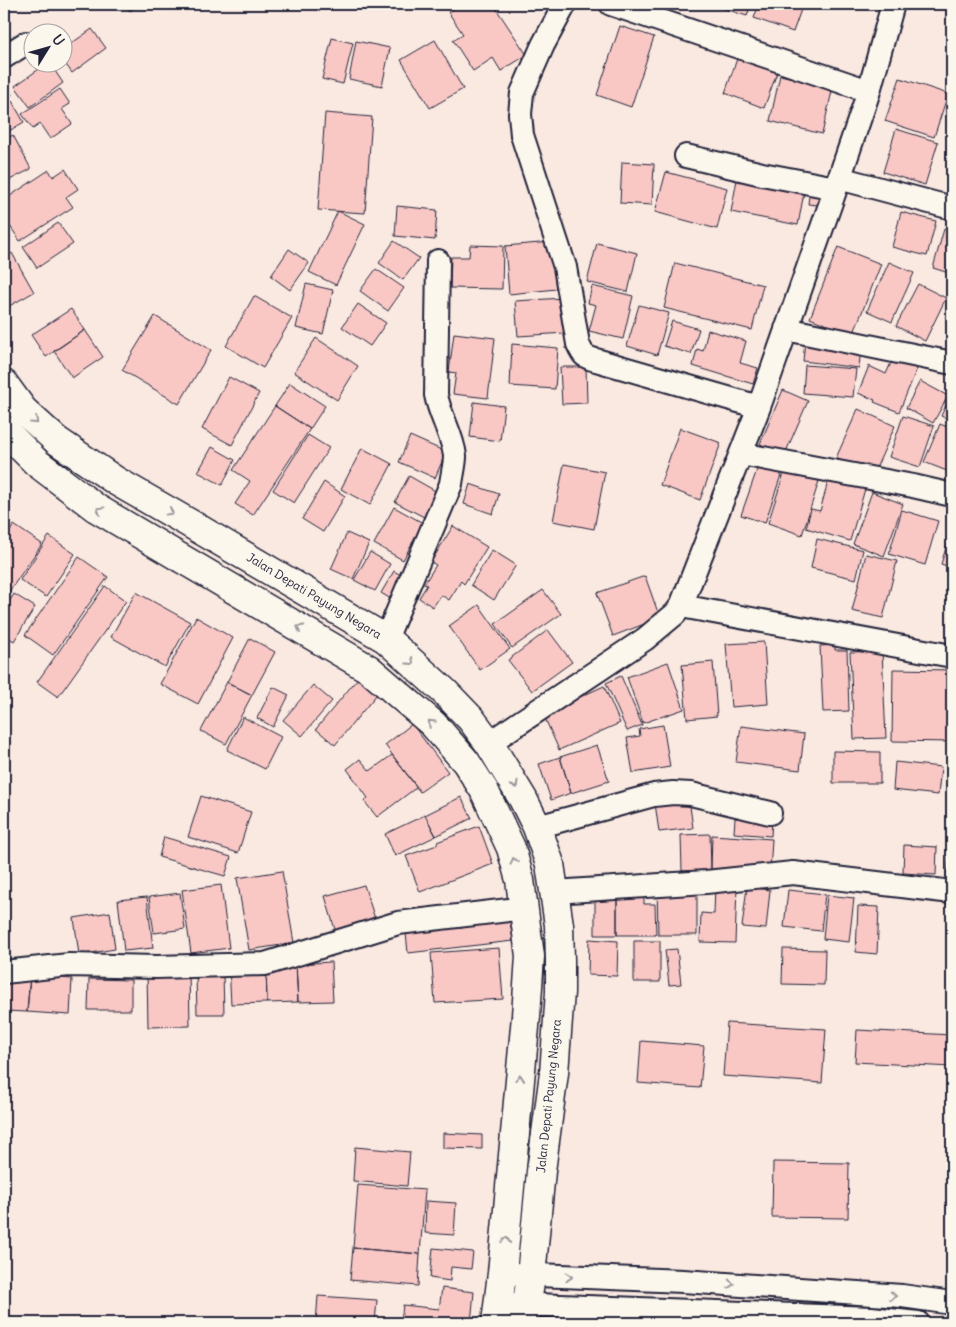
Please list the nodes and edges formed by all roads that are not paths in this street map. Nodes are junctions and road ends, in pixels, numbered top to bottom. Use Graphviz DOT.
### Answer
graph roads {
  1 [pos="565,4"];
  2 [pos="611,4"];
  3 [pos="893,4"];
  4 [pos="22,46"];
  5 [pos="4,57"];
  6 [pos="869,91"];
  7 [pos="686,156"];
  8 [pos="837,183"];
  9 [pos="952,208"];
  10 [pos="438,261"];
  11 [pos="786,329"];
  12 [pos="952,363"];
  13 [pos="4,384"];
  14 [pos="759,407"];
  15 [pos="4,430"];
  16 [pos="741,454"];
  17 [pos="952,495"];
  18 [pos="681,606"];
  19 [pos="386,639"];
  20 [pos="952,656"];
  21 [pos="489,743"];
  22 [pos="770,813"];
  23 [pos="537,827"];
  24 [pos="554,892"];
  25 [pos="952,892"];
  26 [pos="524,908"];
  27 [pos="4,972"];
  28 [pos="502,1274"];
  29 [pos="531,1276"];
  30 [pos="952,1303"];
  31 [pos="497,1313"];
  32 [pos="525,1314"];
  33 [pos="918,1323"];
  1 -- 14 [label="street"];
  2 -- 6 [label="street"];
  3 -- 6 [label="street"];
  4 -- 5 [label="street"];
  6 -- 8 [label="street"];
  7 -- 8 [label="street"];
  8 -- 9 [label="street"];
  8 -- 11 [label="street"];
  10 -- 19 [label="street"];
  11 -- 12 [label="street"];
  11 -- 14 [label="street"];
  13 -- 19 [label="highway, Jalan Depati Payung Negara, one-way"];
  14 -- 16 [label="street"];
  26 -- 15 [label="highway, one-way"];
  16 -- 17 [label="street"];
  16 -- 18 [label="street"];
  18 -- 20 [label="street"];
  18 -- 21 [label="street"];
  19 -- 21 [label="highway, Jalan Depati Payung Negara, one-way"];
  21 -- 23 [label="highway, Jalan Depati Payung Negara, one-way"];
  22 -- 23 [label="street"];
  23 -- 24 [label="highway, Jalan Depati Payung Negara"];
  24 -- 25 [label="street"];
  24 -- 29 [label="highway, Jalan Depati Payung Negara"];
  26 -- 27 [label="street"];
  28 -- 26 [label="highway, one-way"];
  28 -- 29 [label="street"];
  28 -- 31 [label="highway"];
  29 -- 30 [label="street, one-way"];
  29 -- 32 [label="highway, Jalan Depati Payung Negara"];
  31 -- 32 [label="street"];
  32 -- 33 [label="street"];
}
